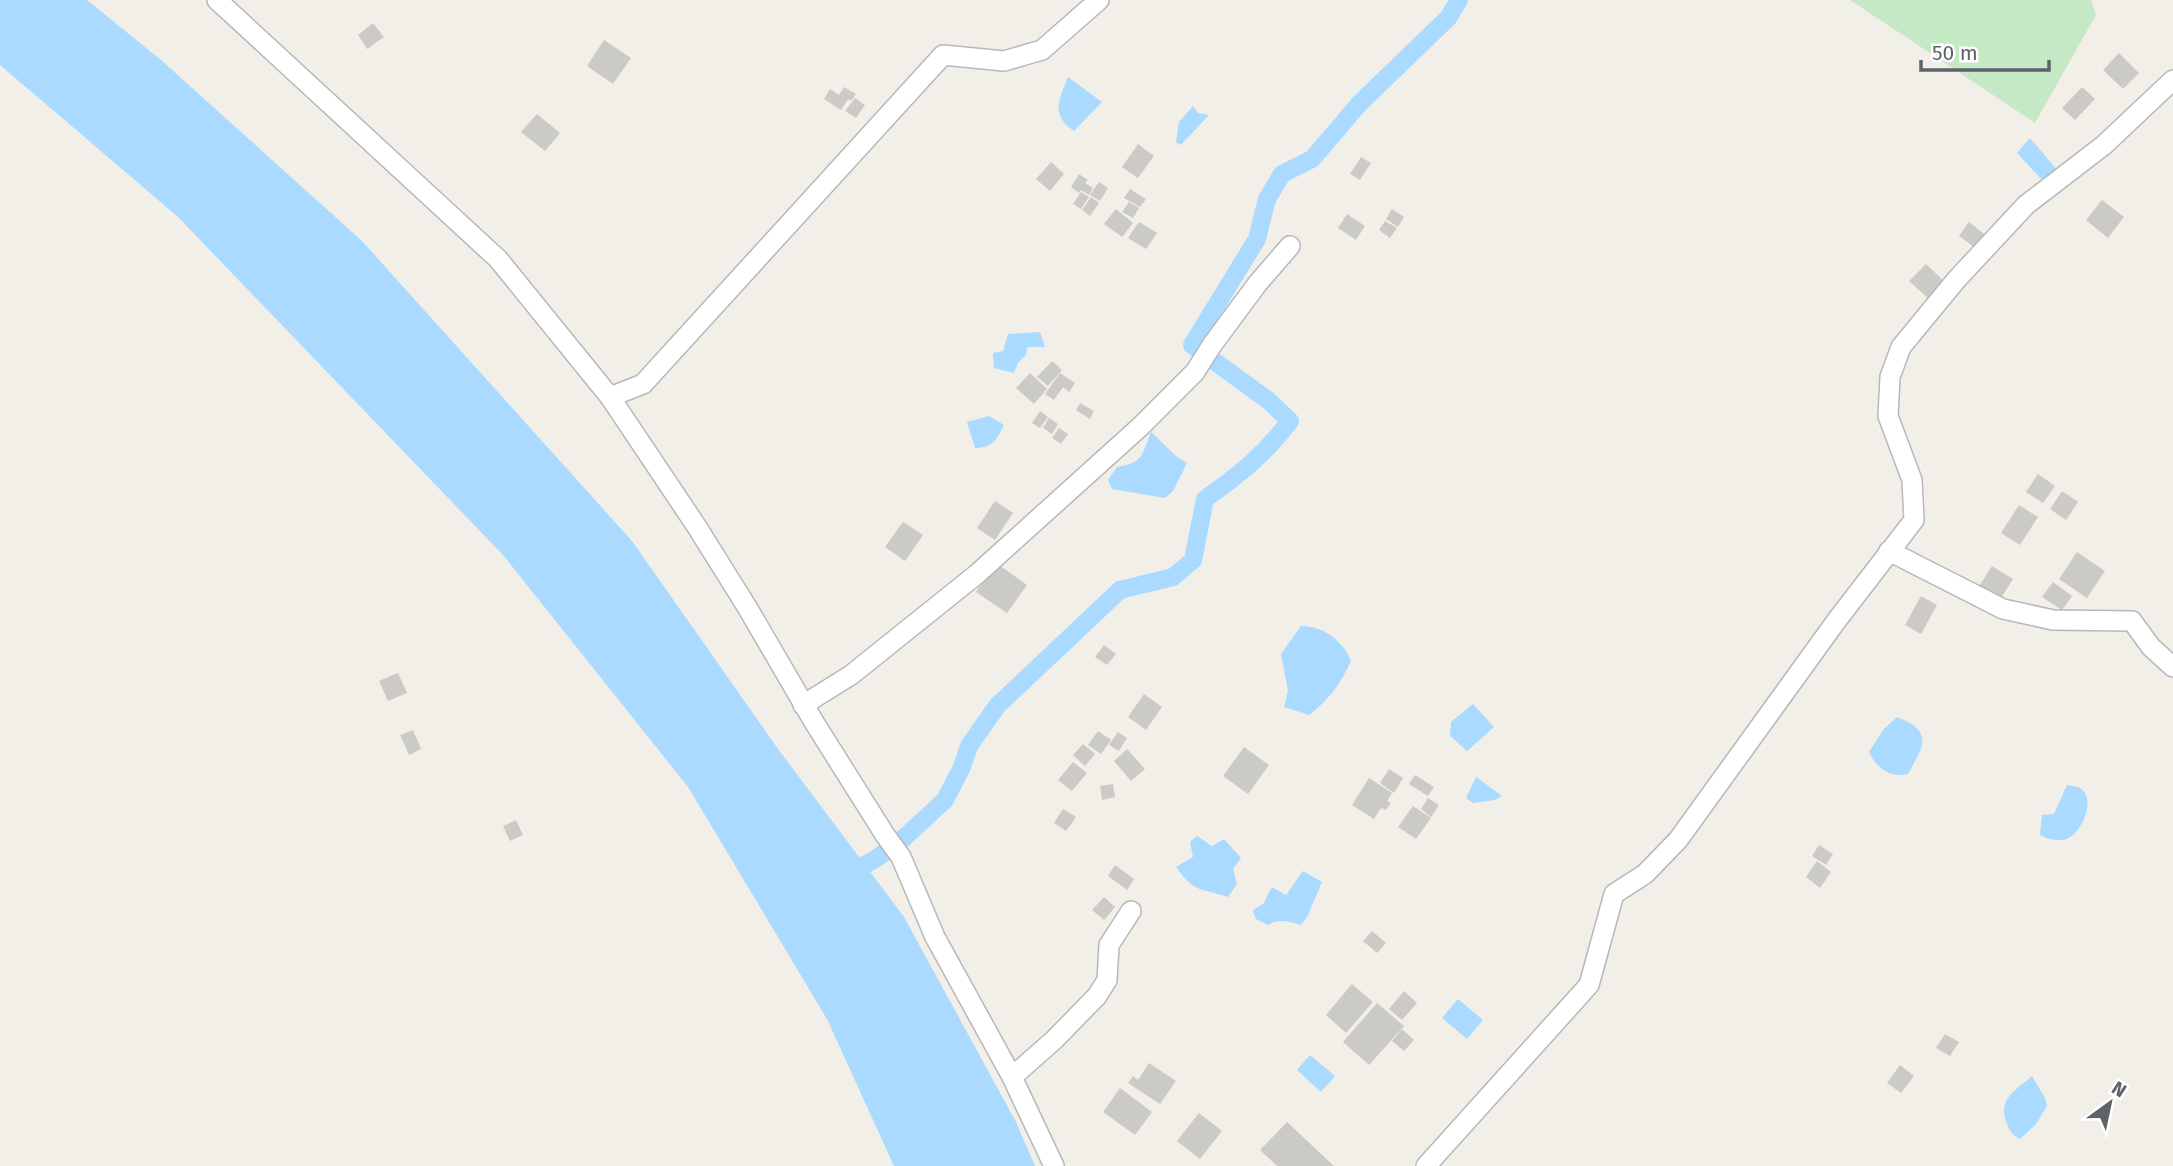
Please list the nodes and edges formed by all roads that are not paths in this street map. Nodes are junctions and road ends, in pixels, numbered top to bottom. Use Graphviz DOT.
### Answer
graph roads {
  1 [pos="217,0"];
  2 [pos="1099,0"];
  3 [pos="2173,80"];
  4 [pos="1290,246"];
  5 [pos="610,397"];
  6 [pos="1889,551"];
  7 [pos="2173,667"];
  8 [pos="803,705"];
  9 [pos="1131,911"];
  10 [pos="1012,1077"];
  11 [pos="1054,1166"];
  12 [pos="1426,1166"];
  1 -- 5 [label="street"];
  2 -- 5 [label="street"];
  3 -- 6 [label="street"];
  4 -- 8 [label="street"];
  5 -- 8 [label="street"];
  6 -- 7 [label="street"];
  6 -- 12 [label="street"];
  8 -- 10 [label="street"];
  9 -- 10 [label="street"];
  10 -- 11 [label="street"];
}
